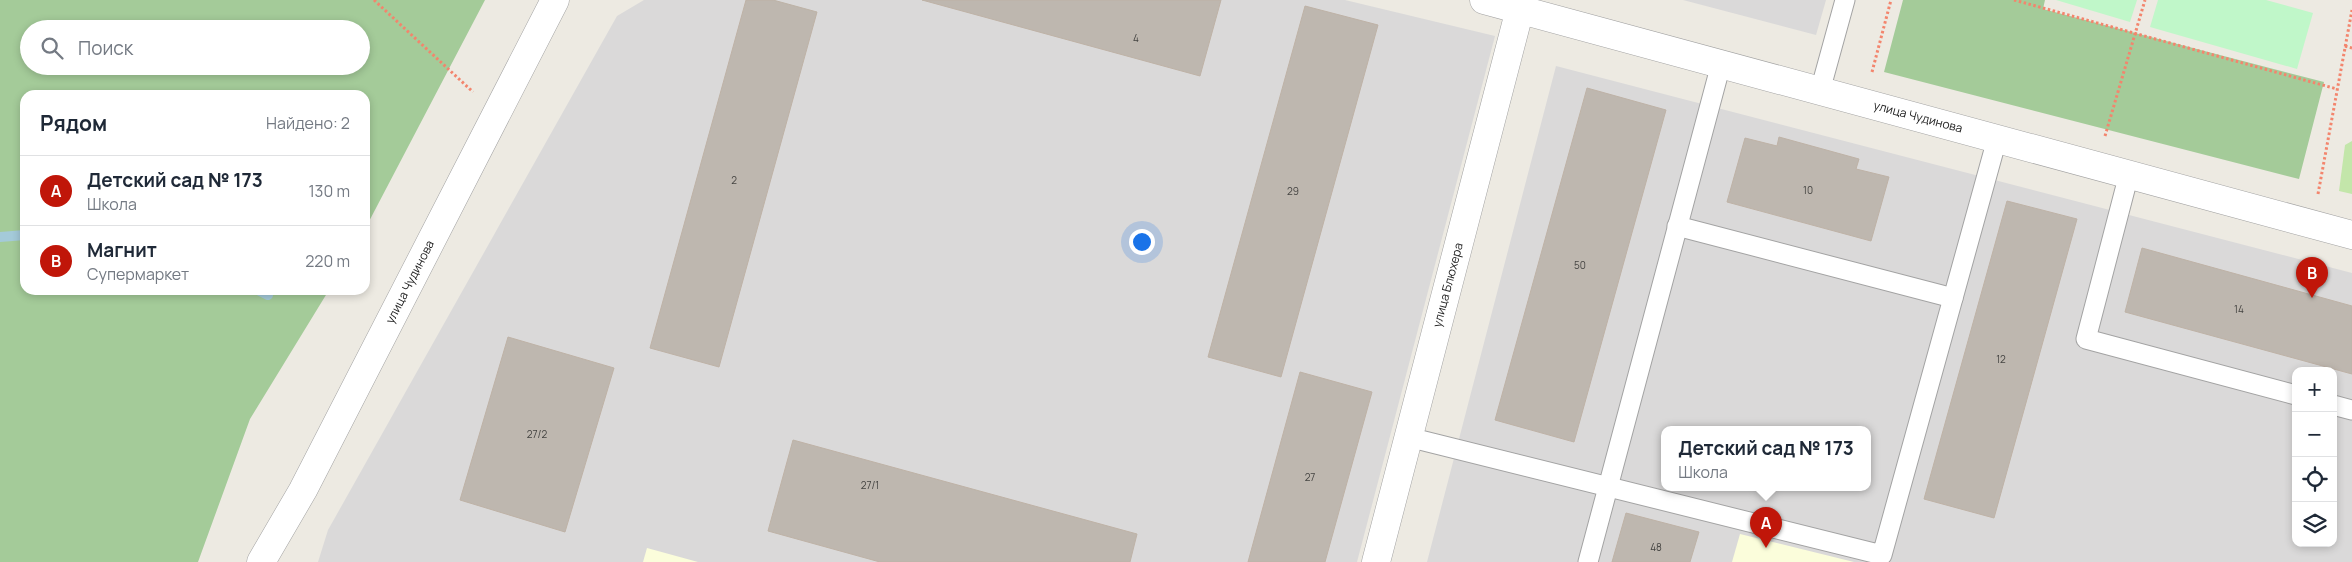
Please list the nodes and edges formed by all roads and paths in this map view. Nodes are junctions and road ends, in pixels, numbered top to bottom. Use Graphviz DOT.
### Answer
graph roads {
  1 [pos="374,0"];
  2 [pos="555,0"];
  3 [pos="1484,0"];
  4 [pos="1845,0"];
  5 [pos="2014,0"];
  6 [pos="2145,0"];
  7 [pos="1520,9"];
  8 [pos="2352,10"];
  9 [pos="2135,34"];
  10 [pos="2345,46"];
  11 [pos="2352,48"];
  12 [pos="1721,64"];
  13 [pos="459,78"];
  14 [pos="2337,89"];
  15 [pos="1820,91"];
  16 [pos="1997,139"];
  17 [pos="2103,143"];
  18 [pos="2129,174"];
  19 [pos="2316,201"];
  20 [pos="1677,226"];
  21 [pos="2352,235"];
  22 [pos="1953,298"];
  23 [pos="2292,394"];
  24 [pos="2337,406"];
  25 [pos="2352,410"];
  26 [pos="1408,437"];
  27 [pos="1608,487"];
  28 [pos="261,562"];
  29 [pos="1376,562"];
  30 [pos="1588,562"];
  1 -- 13 [label="path"];
  2 -- 28 [label="street, улица Чудинова"];
  3 -- 7 [label="street, улица Чудинова"];
  4 -- 15 [label="lane"];
  5 -- 9 [label="path"];
  6 -- 9 [label="path"];
  7 -- 12 [label="street, улица Чудинова"];
  7 -- 26 [label="street, улица Блюхера"];
  8 -- 10 [label="path"];
  9 -- 14 [label="path"];
  9 -- 17 [label="path"];
  10 -- 11 [label="path"];
  10 -- 14 [label="path"];
  12 -- 15 [label="street, улица Чудинова"];
  12 -- 20 [label="lane"];
  14 -- 19 [label="path"];
  15 -- 16 [label="street, улица Чудинова"];
  16 -- 18 [label="street, улица Чудинова"];
  16 -- 22 [label="lane"];
  18 -- 21 [label="street, улица Чудинова"];
  18 -- 23 [label="lane"];
  20 -- 22 [label="lane"];
  20 -- 27 [label="lane"];
  22 -- 27 [label="lane"];
  24 -- 25 [label="lane"];
  26 -- 27 [label="lane"];
  26 -- 29 [label="street, улица Блюхера"];
  27 -- 30 [label="lane"];
}
